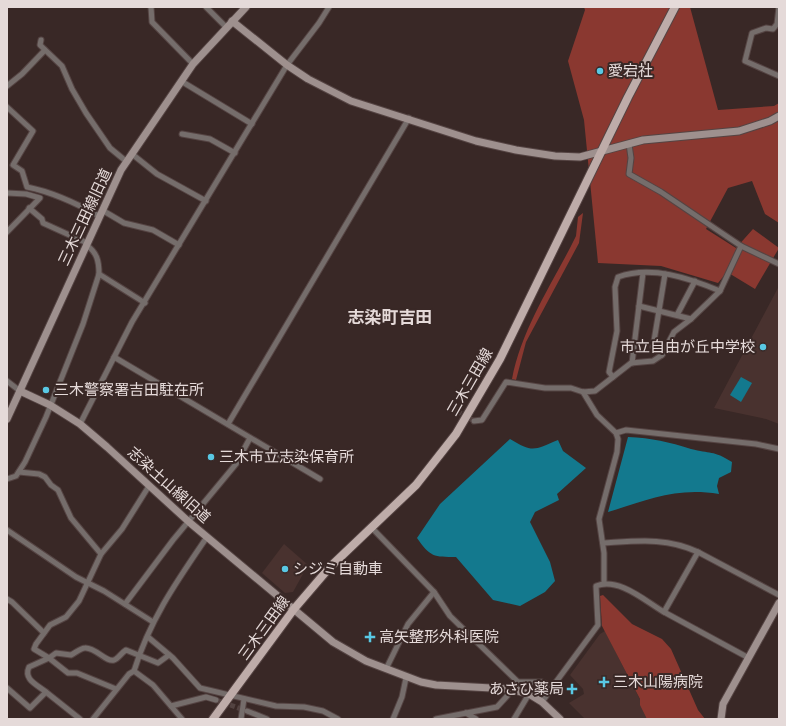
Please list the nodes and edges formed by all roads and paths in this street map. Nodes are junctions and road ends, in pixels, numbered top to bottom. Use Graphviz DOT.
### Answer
graph roads {
  1 [pos="151,7"];
  2 [pos="206,7"];
  3 [pos="246,7"];
  4 [pos="329,7"];
  5 [pos="675,7"];
  6 [pos="779,7"];
  7 [pos="232,21"];
  8 [pos="226,27"];
  9 [pos="41,40"];
  10 [pos="45,50"];
  11 [pos="193,64"];
  12 [pos="287,65"];
  13 [pos="779,76"];
  14 [pos="181,81"];
  15 [pos="7,86"];
  16 [pos="7,107"];
  17 [pos="779,116"];
  18 [pos="409,118"];
  19 [pos="252,124"];
  20 [pos="182,134"];
  21 [pos="629,144"];
  22 [pos="601,152"];
  23 [pos="234,153"];
  24 [pos="132,154"];
  25 [pos="127,162"];
  26 [pos="45,190"];
  27 [pos="7,193"];
  28 [pos="40,198"];
  29 [pos="206,201"];
  30 [pos="29,208"];
  31 [pos="100,213"];
  32 [pos="7,232"];
  33 [pos="87,244"];
  34 [pos="179,245"];
  35 [pos="741,246"];
  36 [pos="779,264"];
  37 [pos="643,272"];
  38 [pos="99,274"];
  39 [pos="665,274"];
  40 [pos="695,281"];
  41 [pos="720,291"];
  42 [pos="145,303"];
  43 [pos="639,306"];
  44 [pos="659,310"];
  45 [pos="677,315"];
  46 [pos="691,319"];
  47 [pos="662,355"];
  48 [pos="114,356"];
  49 [pos="632,363"];
  50 [pos="612,377"];
  51 [pos="7,380"];
  52 [pos="20,391"];
  53 [pos="583,392"];
  54 [pos="50,405"];
  55 [pos="7,419"];
  56 [pos="474,421"];
  57 [pos="80,424"];
  58 [pos="228,424"];
  59 [pos="616,433"];
  60 [pos="250,438"];
  61 [pos="779,449"];
  62 [pos="18,472"];
  63 [pos="7,479"];
  64 [pos="320,479"];
  65 [pos="149,486"];
  66 [pos="189,522"];
  67 [pos="371,527"];
  68 [pos="7,530"];
  69 [pos="207,537"];
  70 [pos="602,543"];
  71 [pos="698,552"];
  72 [pos="101,554"];
  73 [pos="604,582"];
  74 [pos="87,583"];
  75 [pos="434,592"];
  76 [pos="779,595"];
  77 [pos="7,599"];
  78 [pos="779,603"];
  79 [pos="125,604"];
  80 [pos="294,609"];
  81 [pos="664,612"];
  82 [pos="153,622"];
  83 [pos="44,633"];
  84 [pos="148,637"];
  85 [pos="139,655"];
  86 [pos="169,655"];
  87 [pos="748,657"];
  88 [pos="50,658"];
  89 [pos="386,669"];
  90 [pos="134,671"];
  91 [pos="406,678"];
  92 [pos="518,682"];
  93 [pos="553,686"];
  94 [pos="7,688"];
  95 [pos="510,689"];
  96 [pos="116,690"];
  97 [pos="519,690"];
  98 [pos="46,692"];
  99 [pos="529,694"];
  100 [pos="232,695"];
  101 [pos="244,699"];
  102 [pos="216,700"];
  103 [pos="542,702"];
  104 [pos="171,706"];
  105 [pos="247,711"];
  106 [pos="466,713"];
  107 [pos="336,718"];
  108 [pos="80,719"];
  109 [pos="92,719"];
  110 [pos="182,719"];
  111 [pos="213,719"];
  112 [pos="241,719"];
  113 [pos="267,719"];
  114 [pos="393,719"];
  115 [pos="436,719"];
  116 [pos="476,719"];
  117 [pos="514,719"];
  118 [pos="560,719"];
  119 [pos="721,719"];
  1 -- 11 [label="street"];
  2 -- 8 [label="street"];
  3 -- 7 [label="street, 三木三田線旧道"];
  4 -- 12 [label="street"];
  5 -- 22 [label="main road, 三木三田線"];
  6 -- 13 [label="street"];
  7 -- 8 [label="street, 三木三田線旧道"];
  7 -- 12 [label="street"];
  8 -- 11 [label="street, 三木三田線旧道"];
  9 -- 10 [label="street"];
  10 -- 15 [label="street"];
  10 -- 25 [label="street"];
  11 -- 14 [label="street, 三木三田線旧道"];
  12 -- 18 [label="street"];
  12 -- 19 [label="street"];
  14 -- 19 [label="street"];
  14 -- 24 [label="street, 三木三田線旧道"];
  16 -- 26 [label="street"];
  17 -- 21 [label="street"];
  18 -- 22 [label="street"];
  18 -- 58 [label="street"];
  19 -- 23 [label="street"];
  20 -- 23 [label="street"];
  21 -- 22 [label="street"];
  21 -- 35 [label="street"];
  22 -- 67 [label="main road, 三木三田線"];
  23 -- 29 [label="street"];
  24 -- 25 [label="street, 三木三田線旧道"];
  24 -- 29 [label="street"];
  25 -- 31 [label="street, 三木三田線旧道"];
  26 -- 28 [label="street"];
  26 -- 31 [label="street"];
  27 -- 28 [label="street"];
  28 -- 30 [label="street"];
  29 -- 34 [label="street"];
  30 -- 32 [label="street"];
  30 -- 33 [label="street"];
  31 -- 33 [label="street, 三木三田線旧道"];
  31 -- 34 [label="street"];
  33 -- 38 [label="street"];
  33 -- 52 [label="street, 三木三田線旧道"];
  34 -- 42 [label="street"];
  35 -- 36 [label="street"];
  35 -- 41 [label="street"];
  37 -- 39 [label="street"];
  37 -- 43 [label="street"];
  37 -- 50 [label="street"];
  38 -- 42 [label="street"];
  38 -- 54 [label="street"];
  39 -- 40 [label="street"];
  39 -- 44 [label="street"];
  40 -- 41 [label="street"];
  40 -- 45 [label="street"];
  41 -- 46 [label="street"];
  42 -- 48 [label="street"];
  43 -- 44 [label="street"];
  43 -- 49 [label="street"];
  44 -- 45 [label="street"];
  44 -- 47 [label="street"];
  45 -- 46 [label="street"];
  46 -- 47 [label="street"];
  47 -- 49 [label="street"];
  48 -- 57 [label="street"];
  48 -- 58 [label="street"];
  49 -- 50 [label="street"];
  50 -- 53 [label="street"];
  51 -- 52 [label="street"];
  52 -- 54 [label="street, 志染土山線旧道"];
  52 -- 55 [label="street, 三木三田線旧道"];
  53 -- 56 [label="street"];
  53 -- 59 [label="street"];
  54 -- 57 [label="street, 志染土山線旧道"];
  54 -- 62 [label="street"];
  57 -- 65 [label="street, 志染土山線旧道"];
  58 -- 60 [label="street"];
  59 -- 61 [label="street"];
  59 -- 70 [label="street"];
  60 -- 64 [label="street"];
  60 -- 66 [label="street"];
  62 -- 63 [label="street"];
  62 -- 72 [label="street"];
  65 -- 66 [label="street, 志染土山線旧道"];
  65 -- 72 [label="street"];
  66 -- 69 [label="street, 志染土山線旧道"];
  66 -- 79 [label="street"];
  67 -- 75 [label="street"];
  67 -- 80 [label="main road, 三木三田線"];
  68 -- 74 [label="street"];
  69 -- 80 [label="street, 志染土山線旧道"];
  69 -- 82 [label="street"];
  70 -- 71 [label="street"];
  70 -- 73 [label="street"];
  71 -- 76 [label="street"];
  71 -- 81 [label="street"];
  72 -- 74 [label="street"];
  73 -- 81 [label="street"];
  73 -- 93 [label="street"];
  74 -- 79 [label="street"];
  74 -- 83 [label="street"];
  75 -- 89 [label="street"];
  75 -- 92 [label="street"];
  77 -- 83 [label="street"];
  78 -- 87 [label="street"];
  79 -- 82 [label="street"];
  80 -- 89 [label="street, 志染土山線旧道"];
  80 -- 100 [label="main road, 三木三田線"];
  81 -- 87 [label="street"];
  82 -- 84 [label="street"];
  83 -- 88 [label="street"];
  84 -- 85 [label="street"];
  84 -- 86 [label="street"];
  85 -- 86 [label="street"];
  85 -- 88 [label="street"];
  85 -- 90 [label="street"];
  86 -- 100 [label="street"];
  87 -- 119 [label="street"];
  88 -- 96 [label="street"];
  88 -- 98 [label="street"];
  89 -- 91 [label="street, 志染土山線旧道"];
  90 -- 96 [label="street"];
  90 -- 104 [label="street"];
  91 -- 95 [label="street, 志染土山線旧道"];
  91 -- 114 [label="street"];
  92 -- 93 [label="street"];
  92 -- 97 [label="street"];
  93 -- 103 [label="street"];
  94 -- 98 [label="street"];
  95 -- 97 [label="street, 志染土山線旧道"];
  95 -- 106 [label="street"];
  96 -- 109 [label="street"];
  97 -- 99 [label="street, 志染土山線旧道"];
  98 -- 108 [label="street"];
  99 -- 103 [label="street, 志染土山線旧道"];
  99 -- 117 [label="street"];
  100 -- 101 [label="street"];
  100 -- 111 [label="main road, 三木三田線"];
  101 -- 107 [label="street"];
  101 -- 112 [label="street"];
  102 -- 104 [label="street"];
  103 -- 118 [label="street, 志染土山線旧道"];
  104 -- 110 [label="street"];
  105 -- 113 [label="street"];
  106 -- 115 [label="street"];
  106 -- 116 [label="street"];
}
